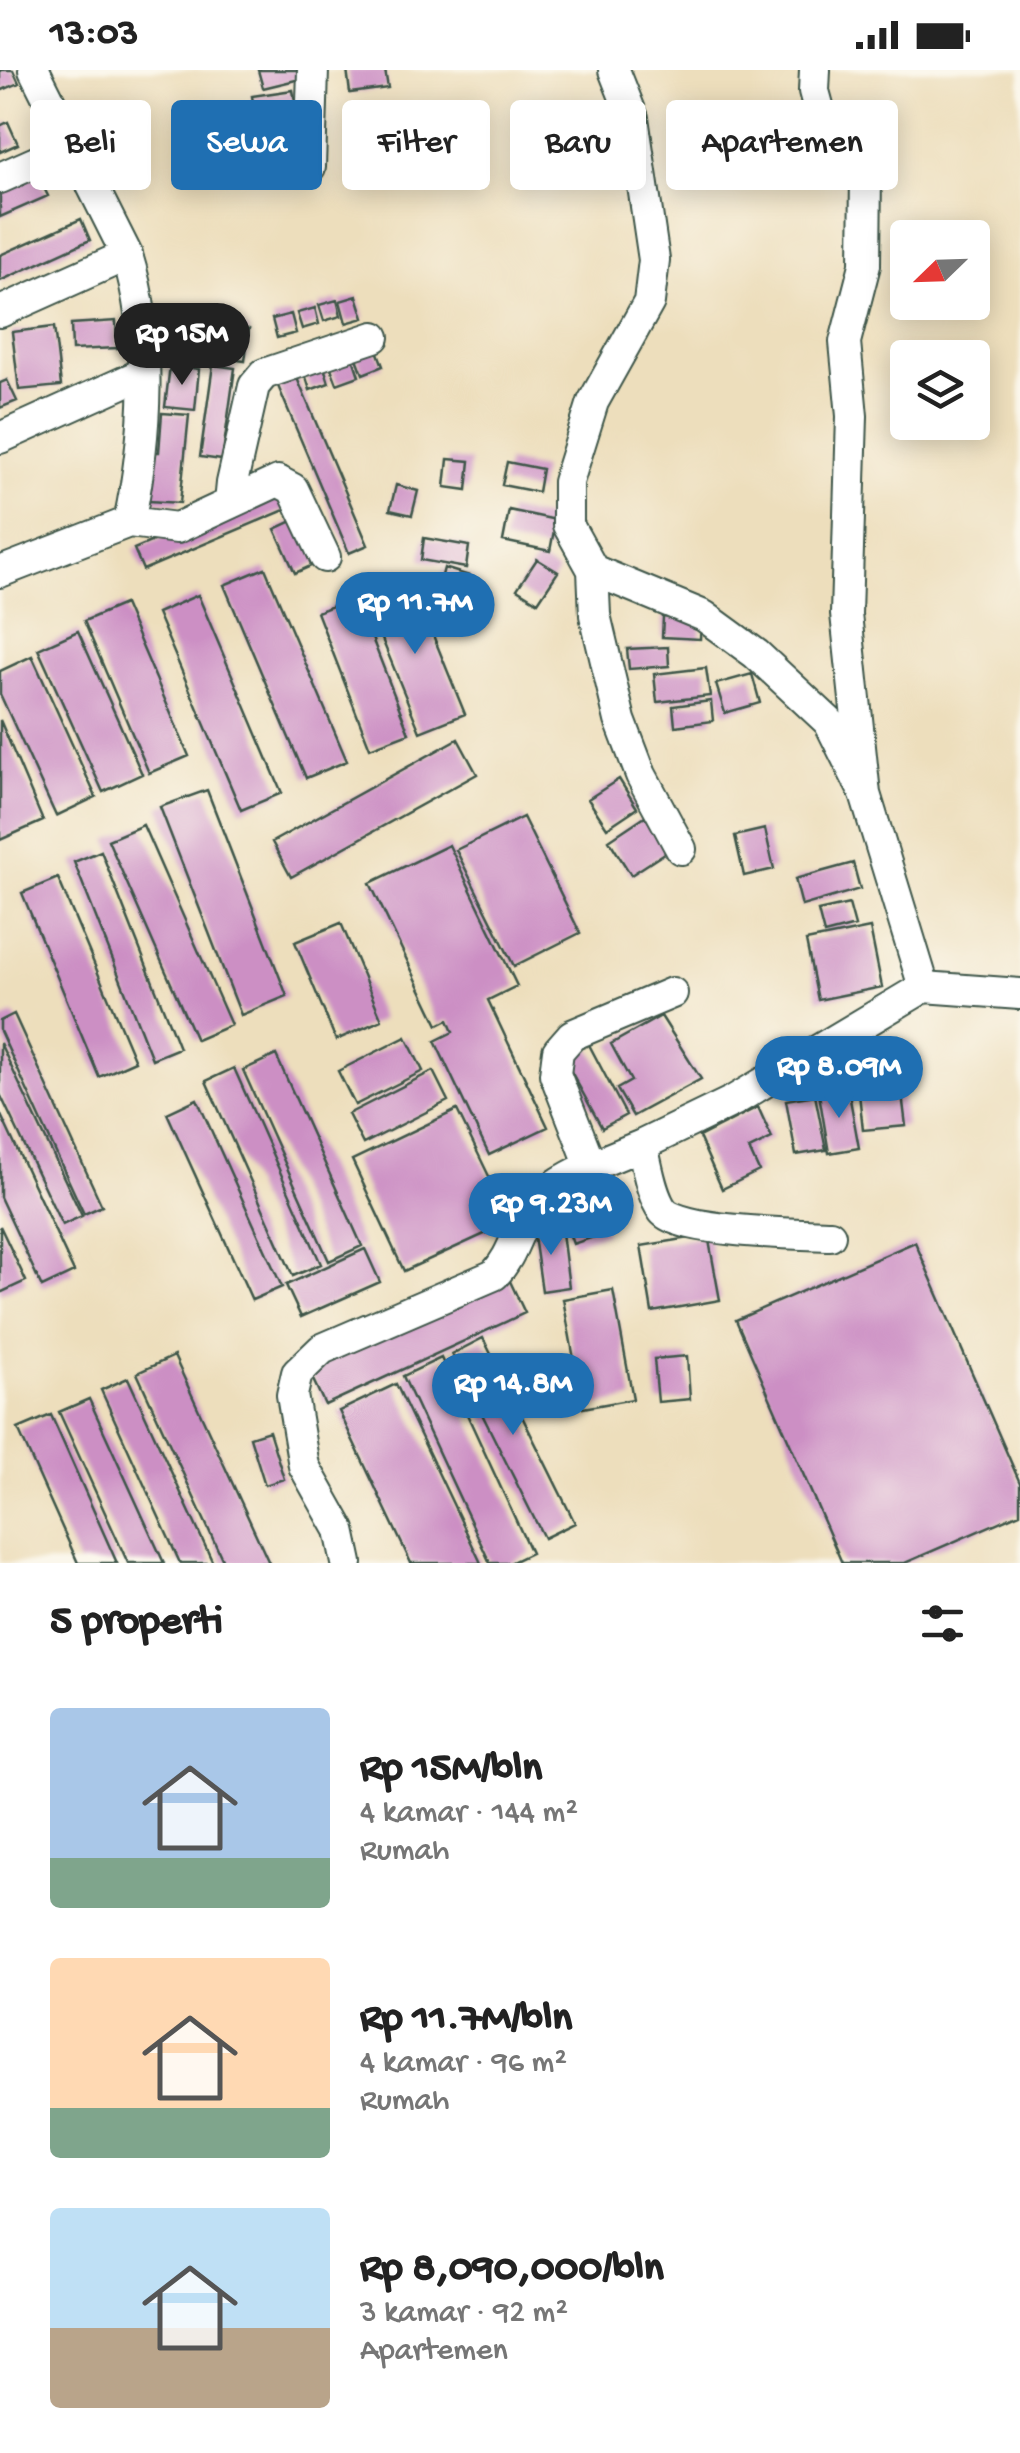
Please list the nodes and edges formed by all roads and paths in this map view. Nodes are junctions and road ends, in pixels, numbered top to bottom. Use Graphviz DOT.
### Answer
graph roads {
  1 [pos="34,70"];
  2 [pos="313,70"];
  3 [pos="614,70"];
  4 [pos="815,70"];
  5 [pos="49,100"];
  6 [pos="312,100"];
  7 [pos="30,165"];
  8 [pos="0,178"];
  9 [pos="95,190"];
  10 [pos="128,255"];
  11 [pos="0,312"];
  12 [pos="374,337"];
  13 [pos="144,374"];
  14 [pos="0,438"];
  15 [pos="230,503"];
  16 [pos="129,522"];
  17 [pos="325,558"];
  18 [pos="593,570"];
  19 [pos="0,572"];
  20 [pos="866,794"];
  21 [pos="681,849"];
  22 [pos="924,987"];
  23 [pos="672,993"];
  24 [pos="1020,994"];
  25 [pos="642,1144"];
  26 [pos="591,1166"];
  27 [pos="830,1235"];
  28 [pos="348,1563"];
  1 -- 5 [label="street"];
  2 -- 6 [label="street"];
  3 -- 18 [label="street"];
  4 -- 20 [label="street"];
  7 -- 8 [label="street"];
  9 -- 10 [label="street"];
  10 -- 11 [label="street"];
  10 -- 13 [label="street"];
  12 -- 15 [label="street"];
  13 -- 14 [label="street"];
  13 -- 16 [label="street"];
  15 -- 16 [label="street"];
  15 -- 17 [label="street"];
  16 -- 19 [label="street"];
  18 -- 20 [label="street"];
  18 -- 21 [label="street"];
  20 -- 22 [label="street"];
  22 -- 24 [label="street"];
  22 -- 25 [label="street"];
  23 -- 26 [label="street"];
  25 -- 26 [label="street"];
  25 -- 27 [label="street"];
  26 -- 28 [label="street"];
}
